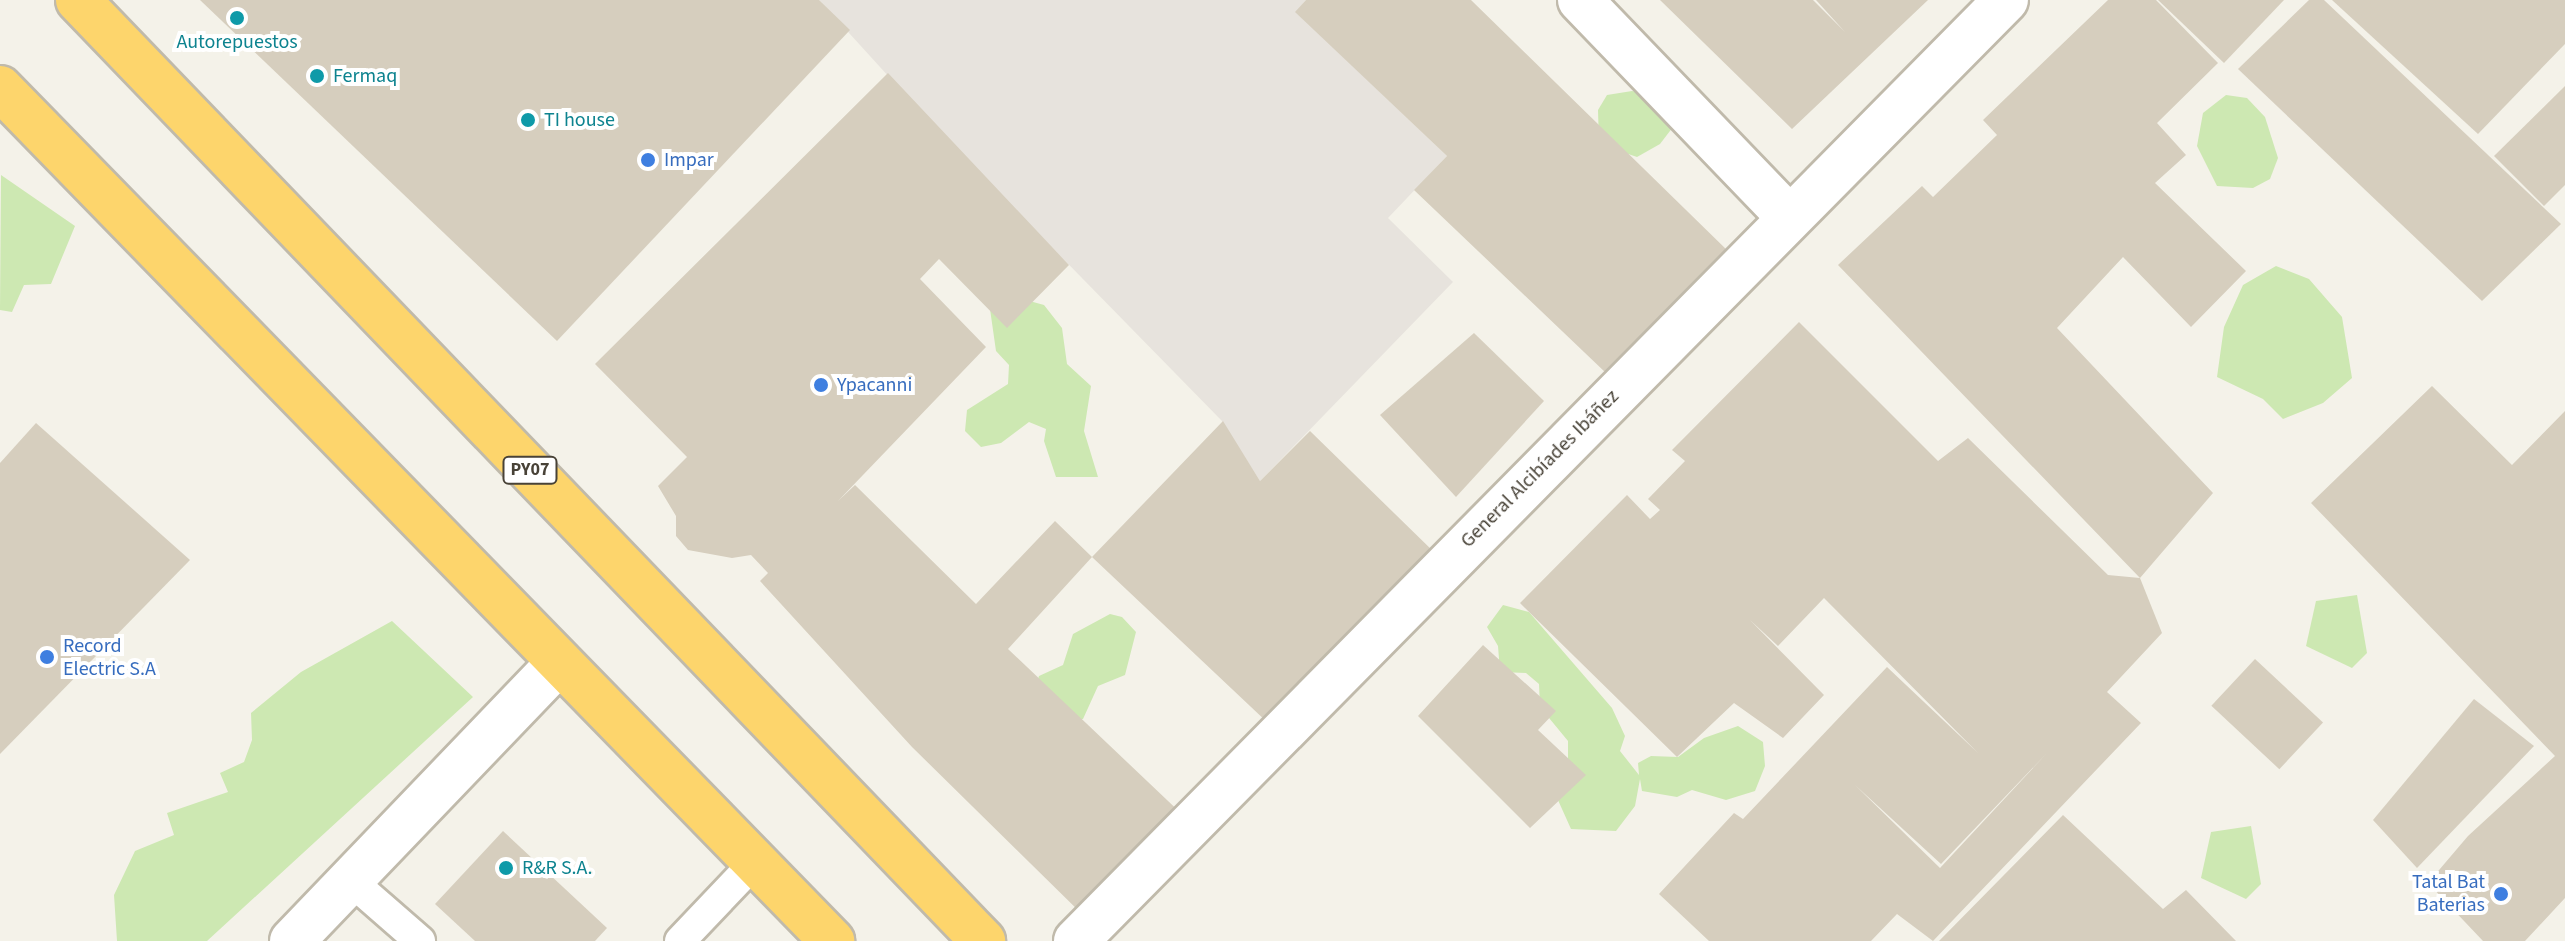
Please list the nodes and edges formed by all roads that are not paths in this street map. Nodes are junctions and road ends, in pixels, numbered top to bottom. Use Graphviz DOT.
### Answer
graph roads {
  1 [pos="78,0"];
  2 [pos="1580,0"];
  3 [pos="2006,0"];
  4 [pos="0,88"];
  5 [pos="1789,217"];
  6 [pos="558,664"];
  7 [pos="754,863"];
  8 [pos="350,880"];
  9 [pos="292,941"];
  10 [pos="420,941"];
  11 [pos="680,941"];
  12 [pos="832,941"];
  13 [pos="983,941"];
  14 [pos="1076,941"];
  1 -- 13 [label="highway, PY07"];
  2 -- 5 [label="street"];
  3 -- 5 [label="street, General Alcibíades Ibáñez"];
  4 -- 6 [label="highway"];
  5 -- 14 [label="street, General Alcibíades Ibáñez"];
  6 -- 7 [label="highway"];
  6 -- 8 [label="street"];
  7 -- 11 [label="lane"];
  7 -- 12 [label="highway"];
  8 -- 9 [label="street"];
  8 -- 10 [label="lane"];
}
